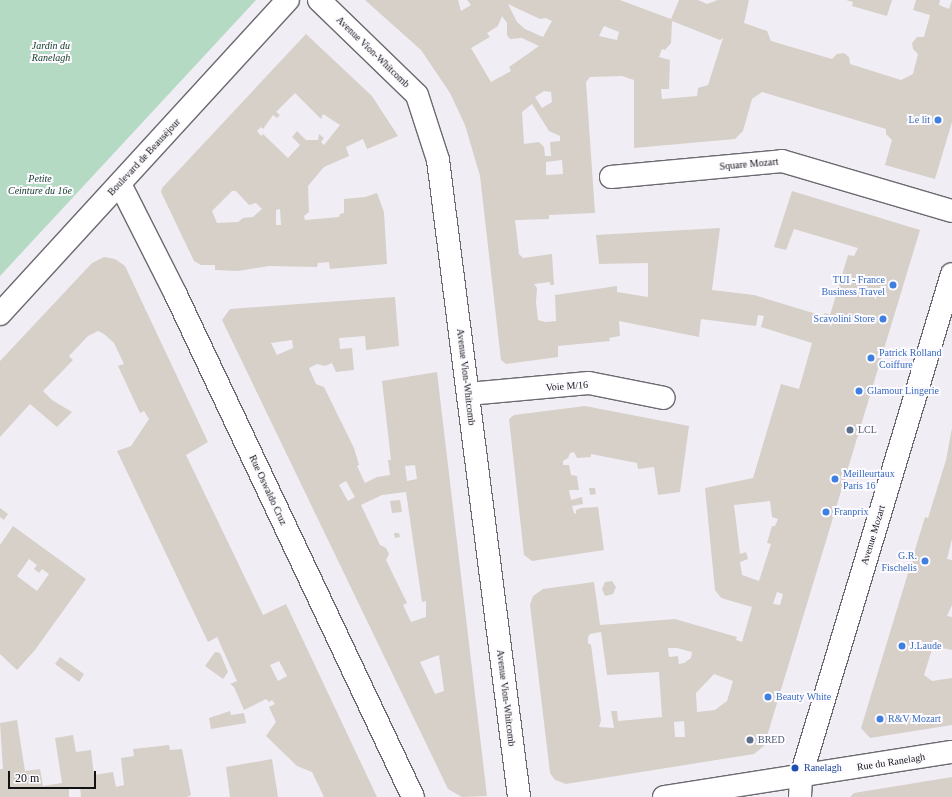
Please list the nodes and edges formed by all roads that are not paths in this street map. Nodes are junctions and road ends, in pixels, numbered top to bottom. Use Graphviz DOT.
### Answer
graph roads {
  1 [pos="288,0"];
  2 [pos="319,0"];
  3 [pos="611,177"];
  4 [pos="120,184"];
  5 [pos="952,212"];
  6 [pos="952,274"];
  7 [pos="0,314"];
  8 [pos="468,394"];
  9 [pos="664,398"];
  10 [pos="952,752"];
  11 [pos="800,787"];
  12 [pos="413,797"];
  13 [pos="518,797"];
  14 [pos="664,797"];
  1 -- 4 [label="street, Boulevard de Beauséjour"];
  2 -- 8 [label="street, Avenue Vion-Whitcomb"];
  3 -- 5 [label="street, Square Mozart"];
  4 -- 7 [label="street, Boulevard de Beauséjour"];
  4 -- 12 [label="street, Rue Oswaldo Cruz"];
  6 -- 11 [label="street, Avenue Mozart"];
  8 -- 9 [label="street, Voie M/16"];
  8 -- 13 [label="street, Avenue Vion-Whitcomb"];
  10 -- 11 [label="street, Rue du Ranelagh"];
  11 -- 14 [label="street, Rue du Ranelagh"];
}
